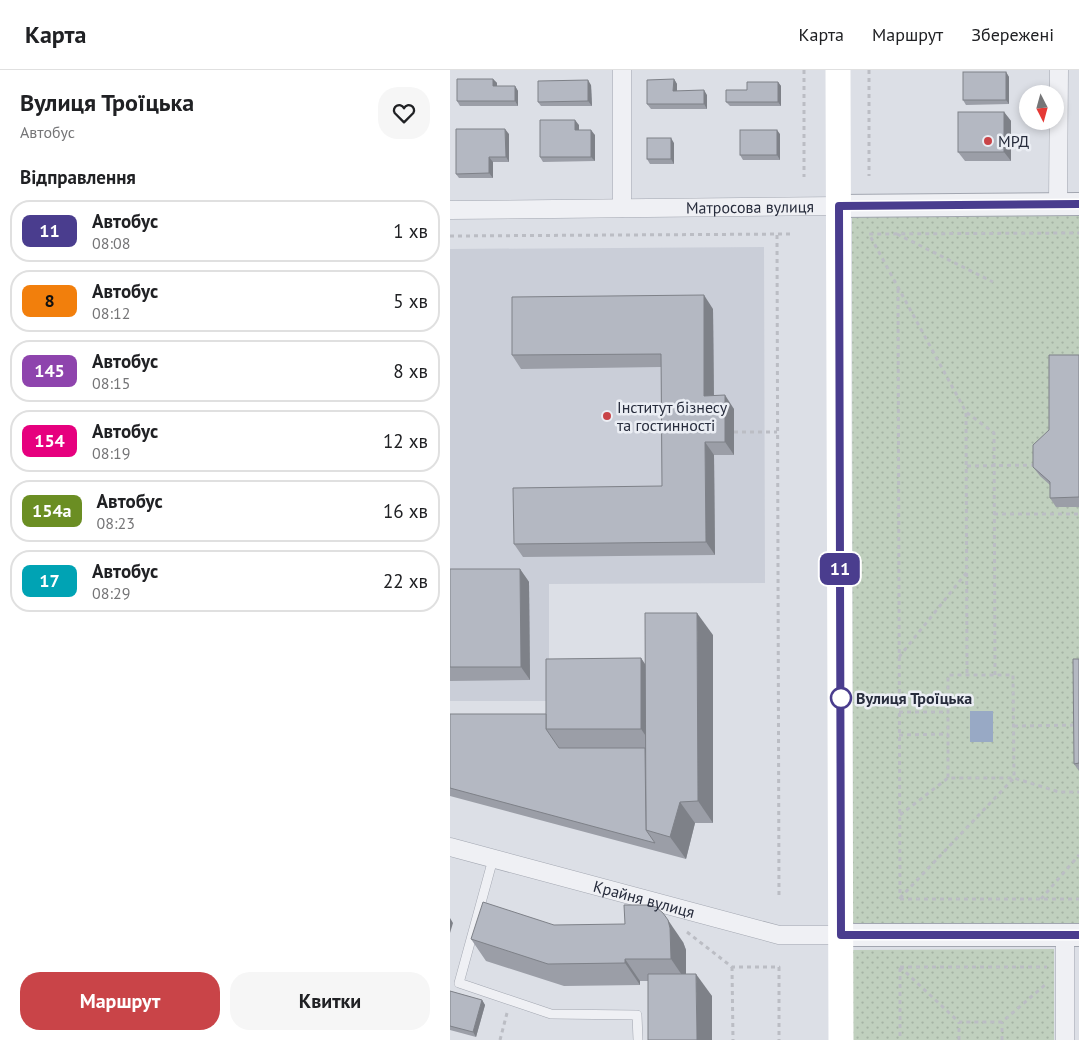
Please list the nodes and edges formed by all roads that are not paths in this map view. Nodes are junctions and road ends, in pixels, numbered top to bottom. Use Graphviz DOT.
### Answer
graph roads {
  1 [pos="622,70"];
  2 [pos="838,70"];
  3 [pos="1058,70"];
  4 [pos="1069,204"];
  5 [pos="839,206"];
  6 [pos="622,208"];
  7 [pos="450,210"];
  8 [pos="450,847"];
  9 [pos="493,858"];
  10 [pos="841,935"];
  11 [pos="1072,935"];
  12 [pos="638,1040"];
  13 [pos="841,1040"];
  14 [pos="1065,1040"];
  1 -- 6 [label="street"];
  2 -- 5 [label="main road"];
  3 -- 4 [label="street"];
  4 -- 5 [label="street, Матросова вулиця"];
  5 -- 6 [label="street, Матросова вулиця"];
  5 -- 10 [label="main road"];
  6 -- 7 [label="street, Матросова вулиця"];
  8 -- 9 [label="street, Крайня вулиця"];
  9 -- 10 [label="street, Крайня вулиця"];
  9 -- 12 [label="lane"];
  10 -- 11 [label="street"];
  10 -- 13 [label="main road"];
  11 -- 14 [label="street"];
}
